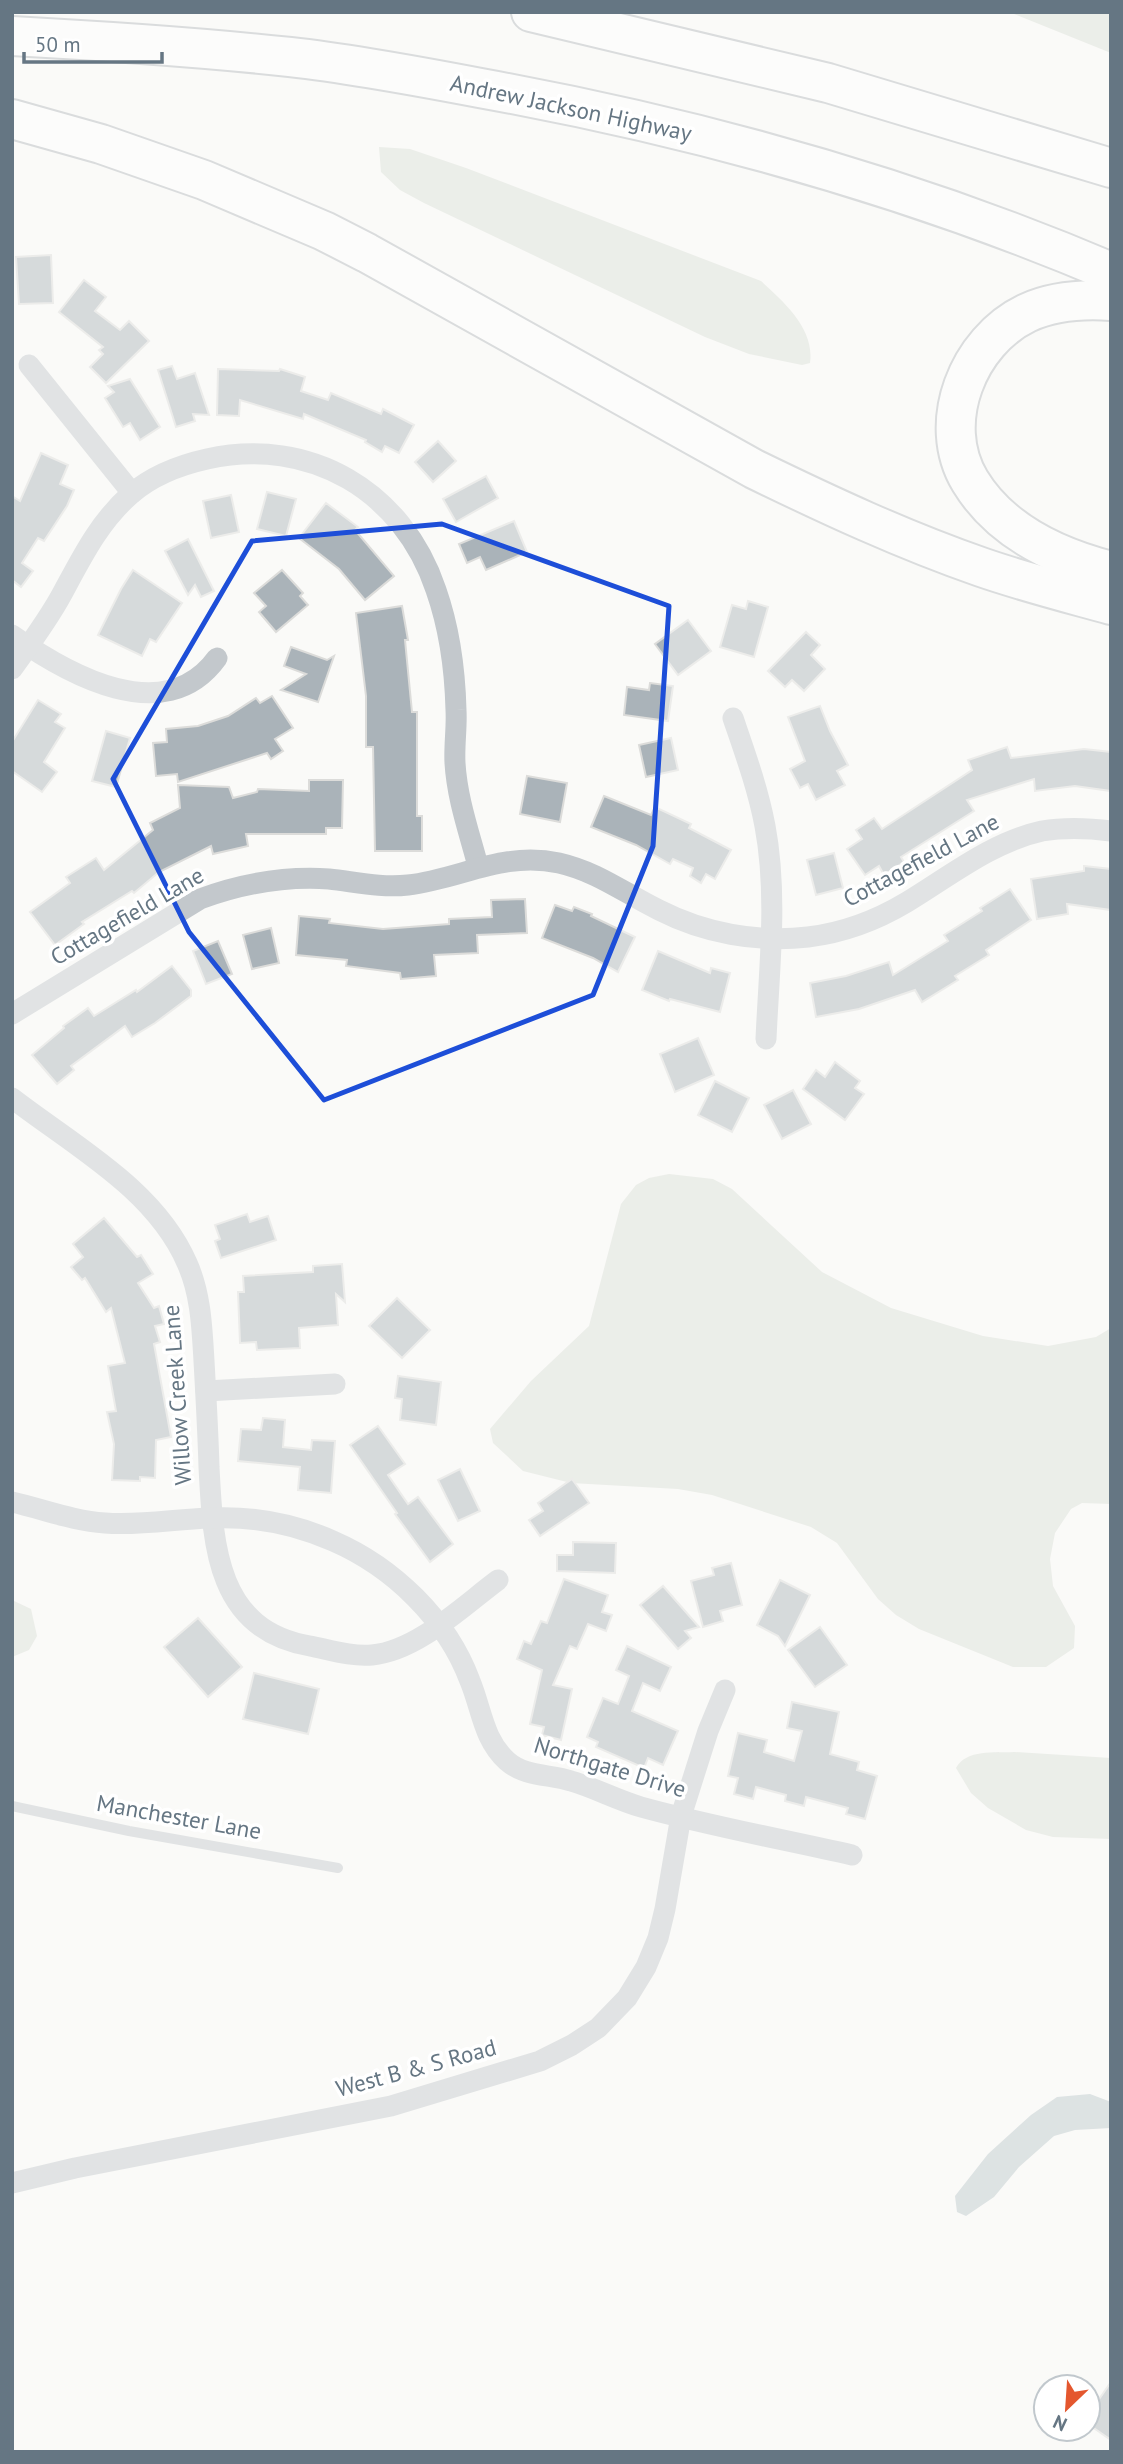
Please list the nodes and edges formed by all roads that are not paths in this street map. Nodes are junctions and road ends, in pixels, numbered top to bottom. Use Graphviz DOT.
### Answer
graph roads {
  1 [pos="531,12"];
  2 [pos="12,36"];
  3 [pos="828,83"];
  4 [pos="12,119"];
  5 [pos="1111,168"];
  6 [pos="1111,188"];
  7 [pos="1111,272"];
  8 [pos="1111,301"];
  9 [pos="29,365"];
  10 [pos="131,493"];
  11 [pos="1111,571"];
  12 [pos="1111,605"];
  13 [pos="20,641"];
  14 [pos="217,658"];
  15 [pos="12,669"];
  16 [pos="733,718"];
  17 [pos="1111,831"];
  18 [pos="478,866"];
  19 [pos="770,939"];
  20 [pos="12,1014"];
  21 [pos="766,1039"];
  22 [pos="12,1098"];
  23 [pos="335,1384"];
  24 [pos="206,1391"];
  25 [pos="12,1502"];
  26 [pos="212,1518"];
  27 [pos="498,1580"];
  28 [pos="438,1625"];
  29 [pos="725,1690"];
  30 [pos="12,1807"];
  31 [pos="681,1816"];
  32 [pos="852,1855"];
  33 [pos="338,1867"];
  34 [pos="12,2183"];
  1 -- 3 [label="highway"];
  2 -- 7 [label="highway, Andrew Jackson Highway"];
  3 -- 5 [label="highway"];
  3 -- 6 [label="highway"];
  4 -- 12 [label="highway"];
  8 -- 11 [label="highway"];
  9 -- 10 [label="street"];
  10 -- 13 [label="street"];
  10 -- 18 [label="street"];
  13 -- 14 [label="street"];
  13 -- 15 [label="street"];
  16 -- 19 [label="street"];
  17 -- 19 [label="street, Cottagefield Lane"];
  18 -- 19 [label="street, Cottagefield Lane"];
  18 -- 20 [label="street, Cottagefield Lane"];
  19 -- 21 [label="street"];
  22 -- 24 [label="street, Willow Creek Lane"];
  23 -- 24 [label="street"];
  24 -- 26 [label="street, Willow Creek Lane"];
  25 -- 26 [label="street, Northgate Drive"];
  26 -- 28 [label="street, Northgate Drive"];
  26 -- 28 [label="street, Willow Creek Lane"];
  27 -- 28 [label="street, Willow Creek Lane"];
  28 -- 31 [label="street, Northgate Drive"];
  29 -- 31 [label="street, West B & S Road"];
  30 -- 33 [label="lane, Manchester Lane"];
  31 -- 32 [label="street, Northgate Drive"];
  31 -- 34 [label="street, West B & S Road"];
}
